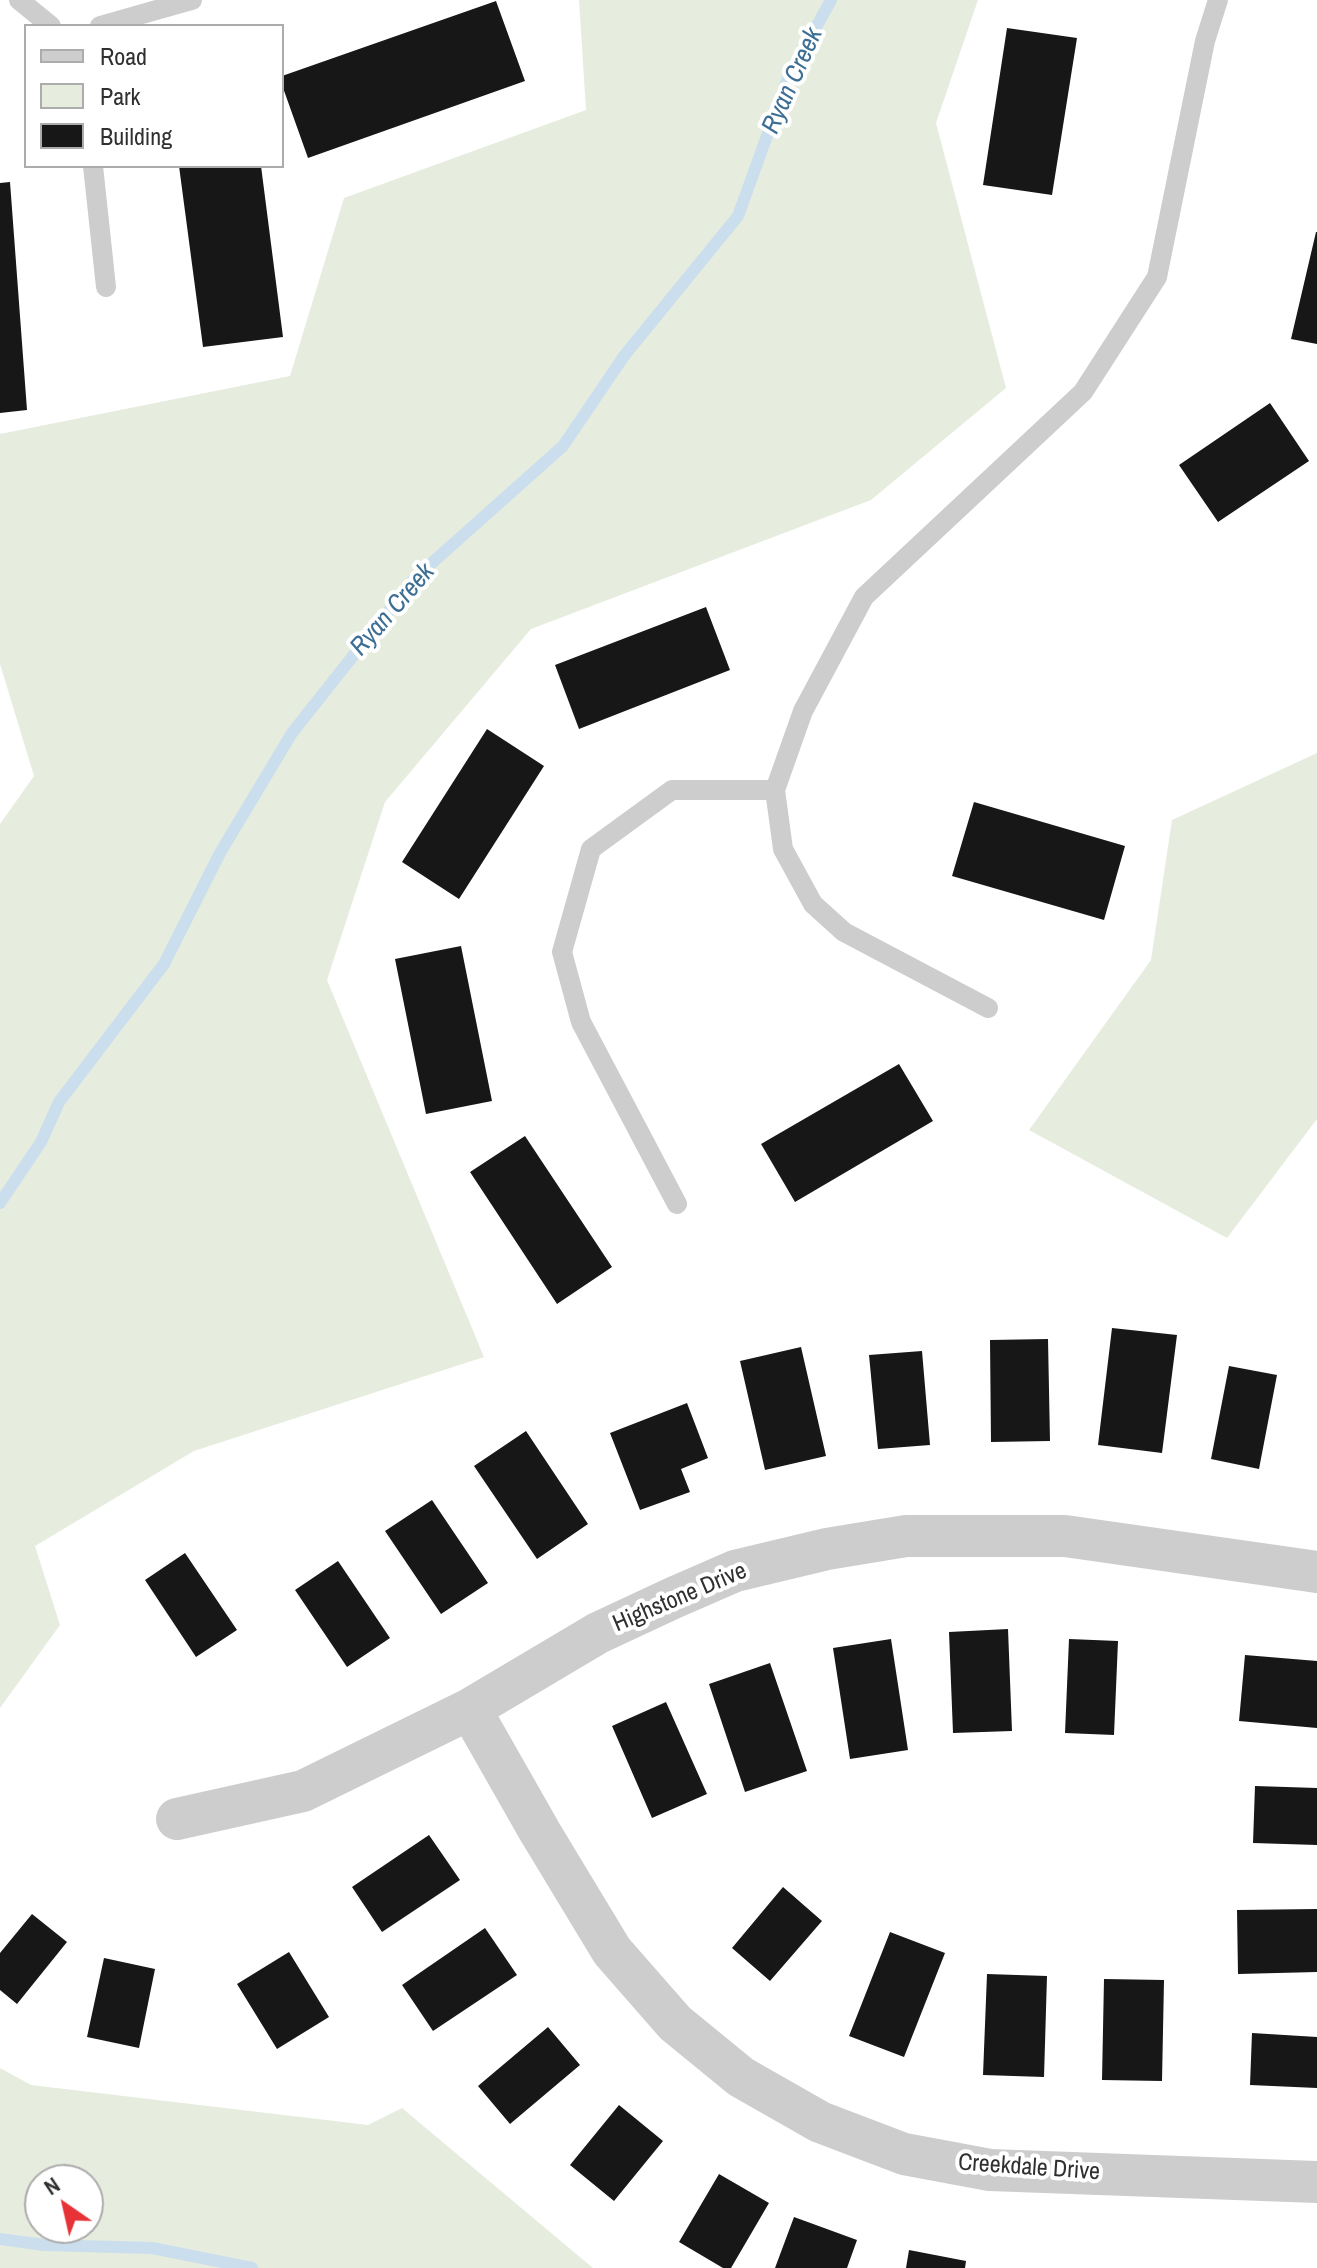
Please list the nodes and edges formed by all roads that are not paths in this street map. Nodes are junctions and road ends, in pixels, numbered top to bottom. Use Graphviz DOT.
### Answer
graph roads {
  1 [pos="19,0"];
  2 [pos="192,0"];
  3 [pos="1218,0"];
  4 [pos="49,24"];
  5 [pos="107,24"];
  6 [pos="93,168"];
  7 [pos="106,287"];
  8 [pos="775,790"];
  9 [pos="988,1008"];
  10 [pos="677,1204"];
  11 [pos="1317,1572"];
  12 [pos="470,1709"];
  13 [pos="177,1819"];
  14 [pos="1317,2182"];
  1 -- 4 [label="lane"];
  2 -- 5 [label="lane"];
  3 -- 8 [label="lane"];
  6 -- 7 [label="lane"];
  8 -- 9 [label="lane"];
  8 -- 10 [label="lane"];
  11 -- 12 [label="street, Highstone Drive"];
  12 -- 13 [label="street, Highstone Drive"];
  12 -- 14 [label="street, Creekdale Drive"];
}
